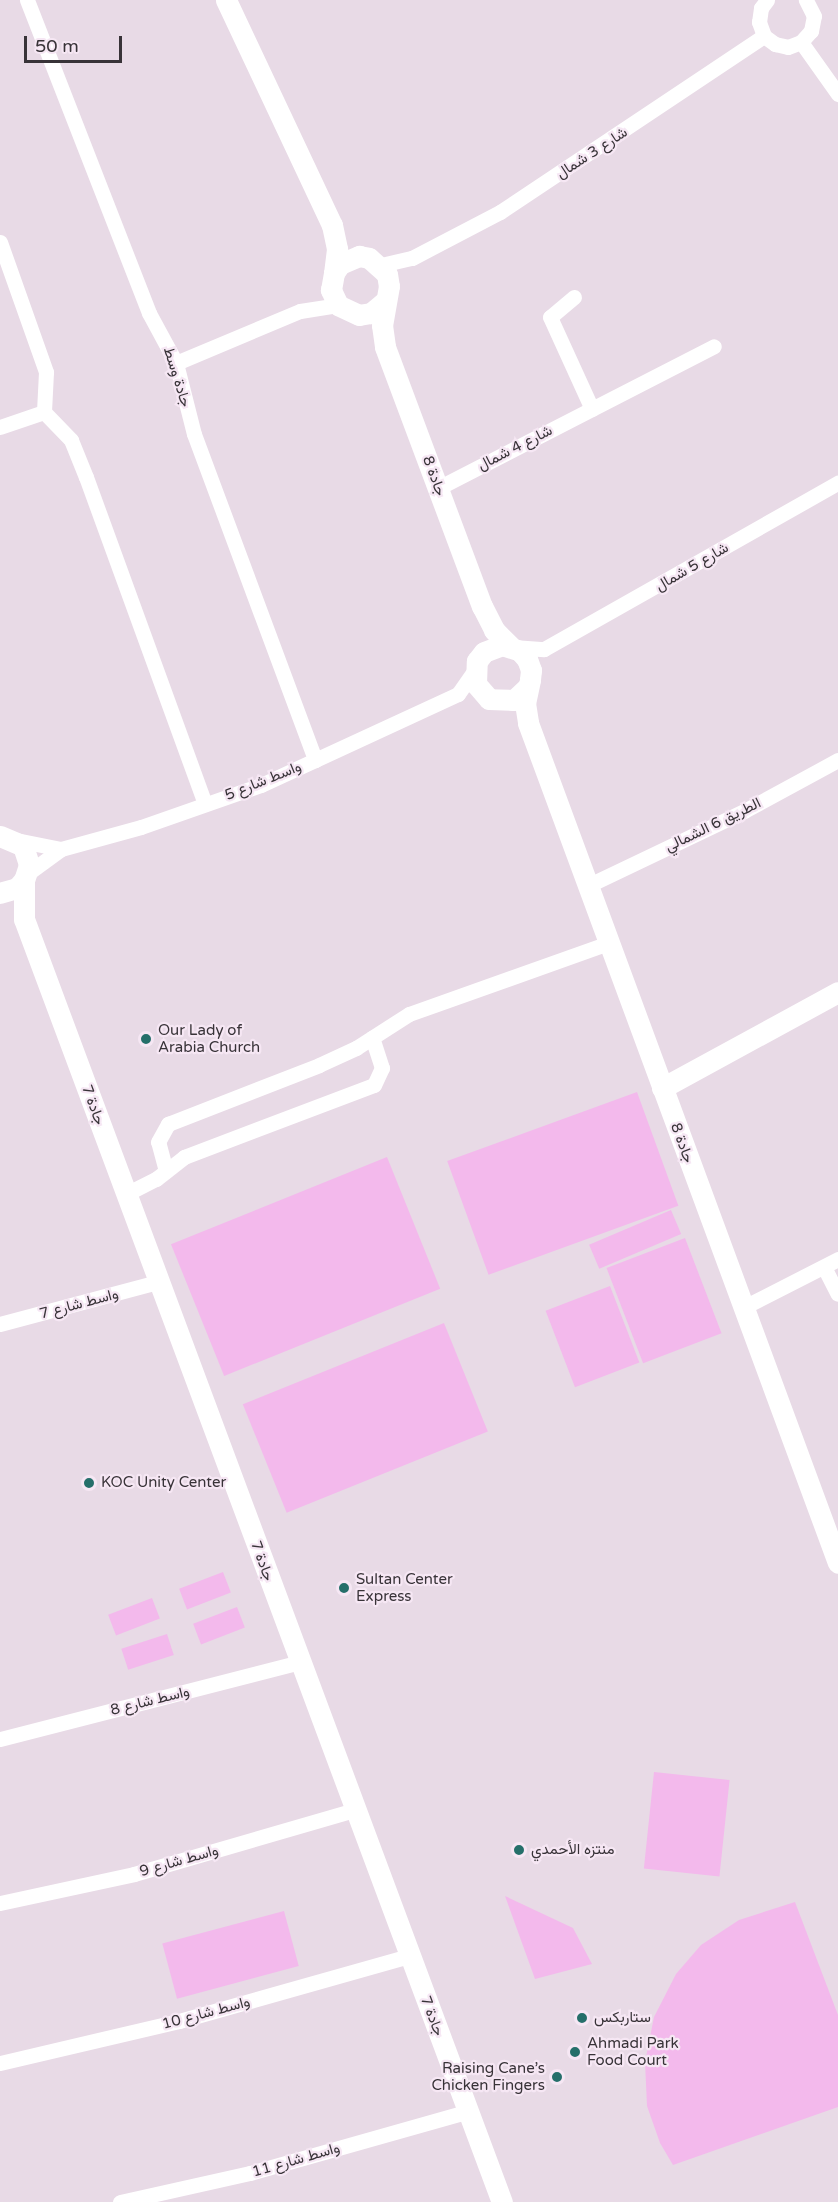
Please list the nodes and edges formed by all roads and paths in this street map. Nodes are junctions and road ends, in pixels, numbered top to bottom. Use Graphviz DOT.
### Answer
graph roads {
  1 [pos="27,0"];
  2 [pos="225,0"];
  3 [pos="767,0"];
  4 [pos="808,0"];
  5 [pos="764,36"];
  6 [pos="801,42"];
  7 [pos="838,94"];
  8 [pos="333,225"];
  9 [pos="0,242"];
  10 [pos="412,258"];
  11 [pos="375,262"];
  12 [pos="332,276"];
  13 [pos="386,294"];
  14 [pos="574,297"];
  15 [pos="343,309"];
  16 [pos="300,311"];
  17 [pos="385,346"];
  18 [pos="714,346"];
  19 [pos="176,363"];
  20 [pos="592,409"];
  21 [pos="44,412"];
  22 [pos="0,427"];
  23 [pos="838,483"];
  24 [pos="438,488"];
  25 [pos="482,606"];
  26 [pos="511,647"];
  27 [pos="544,649"];
  28 [pos="475,666"];
  29 [pos="529,684"];
  30 [pos="458,694"];
  31 [pos="497,701"];
  32 [pos="528,723"];
  33 [pos="315,760"];
  34 [pos="838,760"];
  35 [pos="205,804"];
  36 [pos="6,836"];
  37 [pos="61,849"];
  38 [pos="26,877"];
  39 [pos="587,886"];
  40 [pos="0,894"];
  41 [pos="24,919"];
  42 [pos="608,943"];
  43 [pos="838,992"];
  44 [pos="372,1038"];
  45 [pos="659,1082"];
  46 [pos="166,1171"];
  47 [pos="126,1194"];
  48 [pos="838,1259"];
  49 [pos="824,1267"];
  50 [pos="158,1282"];
  51 [pos="838,1294"];
  52 [pos="742,1308"];
  53 [pos="0,1324"];
  54 [pos="838,1563"];
  55 [pos="299,1662"];
  56 [pos="0,1739"];
  57 [pos="355,1810"];
  58 [pos="0,1903"];
  59 [pos="409,1956"];
  60 [pos="0,2063"];
  61 [pos="470,2111"];
  62 [pos="120,2202"];
  63 [pos="502,2202"];
  1 -- 19 [label="street, جادة وسط"];
  2 -- 8 [label="main road"];
  3 -- 5 [label="street"];
  4 -- 6 [label="street"];
  5 -- 6 [label="street"];
  5 -- 10 [label="street, شارع 3 شمال"];
  6 -- 7 [label="street"];
  8 -- 11 [label="main road"];
  8 -- 12 [label="main road"];
  9 -- 21 [label="street"];
  10 -- 11 [label="street, شارع 3 شمال"];
  10 -- 13 [label="street, شارع 3 شمال"];
  11 -- 12 [label="main road"];
  11 -- 13 [label="main road"];
  12 -- 15 [label="main road"];
  12 -- 16 [label="street"];
  13 -- 15 [label="main road"];
  13 -- 17 [label="main road, جادة 8"];
  14 -- 20 [label="street"];
  15 -- 16 [label="street"];
  15 -- 17 [label="main road, جادة 8"];
  16 -- 19 [label="street"];
  17 -- 24 [label="main road, جادة 8"];
  18 -- 20 [label="street, شارع 4 شمال"];
  19 -- 33 [label="street, جادة وسط"];
  20 -- 24 [label="street, شارع 4 شمال"];
  21 -- 22 [label="street"];
  21 -- 35 [label="street"];
  23 -- 27 [label="street, شارع 5 شمال"];
  24 -- 25 [label="main road, جادة 8"];
  25 -- 26 [label="main road, جادة 8"];
  25 -- 28 [label="main road, جادة 8"];
  26 -- 27 [label="street"];
  26 -- 28 [label="main road"];
  26 -- 29 [label="main road"];
  27 -- 29 [label="street"];
  28 -- 30 [label="street"];
  28 -- 31 [label="main road"];
  29 -- 31 [label="main road"];
  29 -- 32 [label="main road, جادة 8"];
  30 -- 31 [label="street"];
  30 -- 33 [label="street, واسط شارع 5"];
  31 -- 32 [label="main road, جادة 8"];
  32 -- 39 [label="main road, جادة 8"];
  33 -- 35 [label="street, واسط شارع 5"];
  34 -- 39 [label="street, الطريق 6 الشمالي"];
  35 -- 37 [label="street, واسط شارع 5"];
  36 -- 37 [label="street, واسط شارع 5"];
  36 -- 38 [label="main road, جادة 7"];
  37 -- 38 [label="street, واسط شارع 5"];
  38 -- 40 [label="main road"];
  38 -- 41 [label="main road, جادة 7"];
  39 -- 42 [label="main road, جادة 8"];
  40 -- 41 [label="main road, جادة 7"];
  41 -- 47 [label="main road, جادة 7"];
  42 -- 44 [label="street"];
  42 -- 45 [label="main road, جادة 8"];
  43 -- 45 [label="main road"];
  44 -- 46 [label="street"];
  44 -- 46 [label="street"];
  45 -- 52 [label="main road, جادة 8"];
  46 -- 47 [label="street"];
  47 -- 50 [label="main road, جادة 7"];
  48 -- 49 [label="street"];
  49 -- 51 [label="street"];
  49 -- 52 [label="street"];
  50 -- 53 [label="street, واسط شارع 7"];
  50 -- 55 [label="main road, جادة 7"];
  52 -- 54 [label="main road, جادة 8"];
  55 -- 56 [label="street, واسط شارع 8"];
  55 -- 57 [label="main road, جادة 7"];
  57 -- 58 [label="street, واسط شارع 9"];
  57 -- 59 [label="main road, جادة 7"];
  59 -- 60 [label="street, واسط شارع 10"];
  59 -- 61 [label="main road, جادة 7"];
  61 -- 62 [label="street, واسط شارع 11"];
  61 -- 63 [label="main road, جادة 7"];
}
